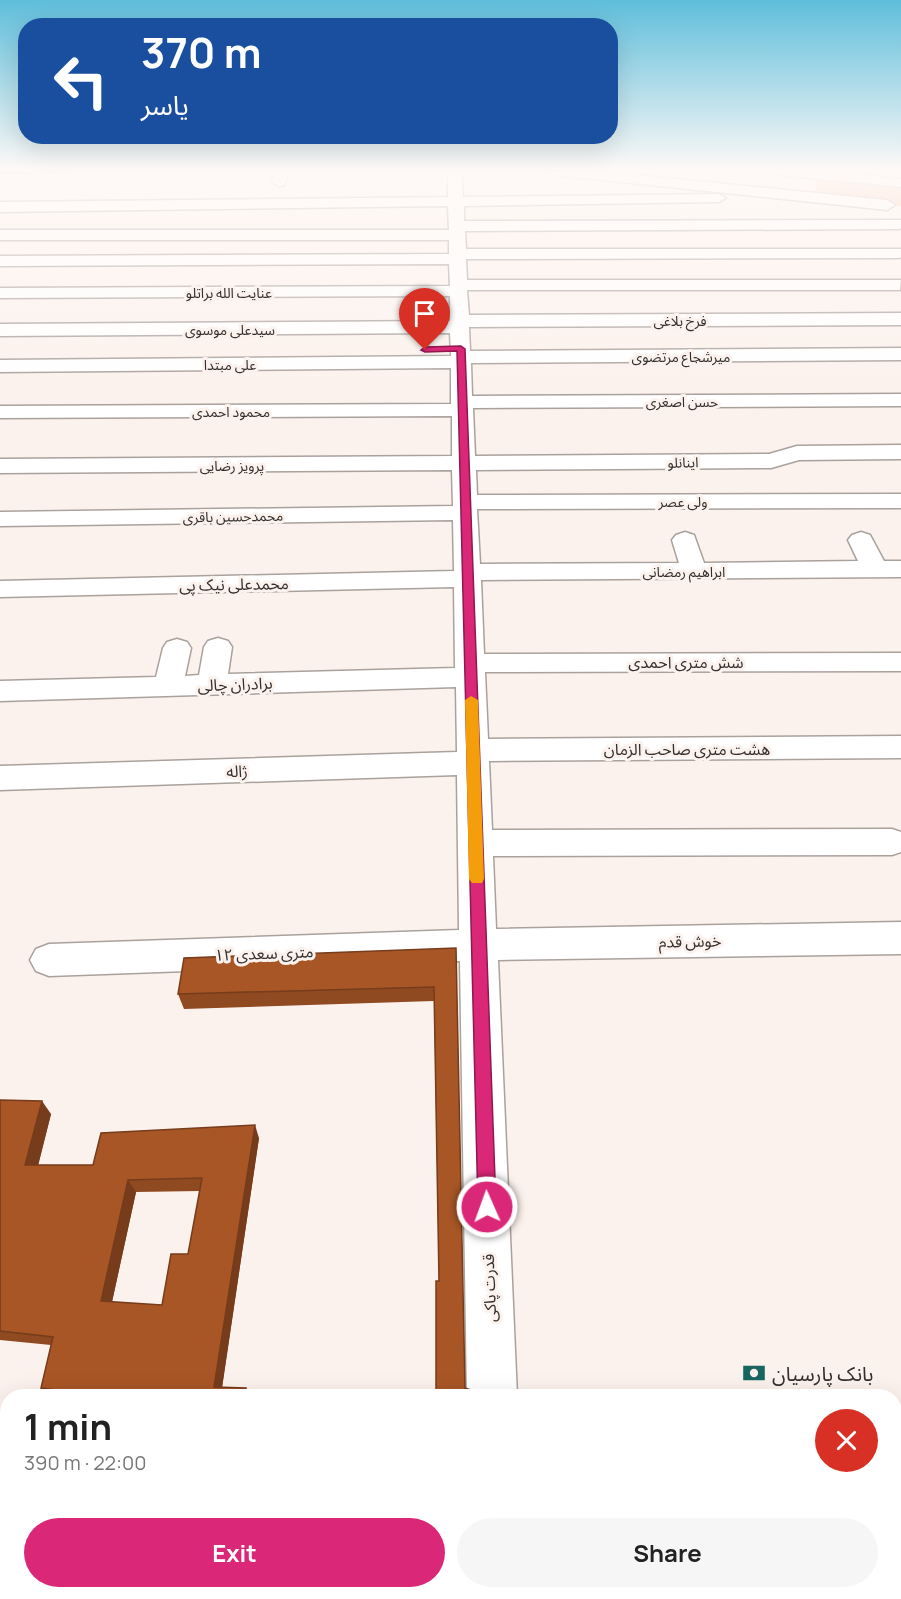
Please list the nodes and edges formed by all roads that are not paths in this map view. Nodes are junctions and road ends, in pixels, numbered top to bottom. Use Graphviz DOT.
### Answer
graph roads {
  1 [pos="152,246"];
  2 [pos="430,246"];
  3 [pos="538,246"];
  4 [pos="559,246"];
  5 [pos="899,246"];
  6 [pos="899,253"];
  7 [pos="0,261"];
  8 [pos="457,267"];
  9 [pos="900,285"];
  10 [pos="0,293"];
  11 [pos="901,319"];
  12 [pos="0,330"];
  13 [pos="425,350"];
  14 [pos="901,354"];
  15 [pos="0,366"];
  16 [pos="69,389"];
  17 [pos="901,400"];
  18 [pos="462,406"];
  19 [pos="0,412"];
  20 [pos="56,412"];
  21 [pos="901,452"];
  22 [pos="464,464"];
  23 [pos="0,466"];
  24 [pos="901,501"];
  25 [pos="465,507"];
  26 [pos="0,519"];
  27 [pos="685,540"];
  28 [pos="861,540"];
  29 [pos="901,569"];
  30 [pos="875,570"];
  31 [pos="694,571"];
  32 [pos="467,576"];
  33 [pos="0,589"];
  34 [pos="218,647"];
  35 [pos="177,648"];
  36 [pos="901,662"];
  37 [pos="470,670"];
  38 [pos="212,685"];
  39 [pos="168,686"];
  40 [pos="0,691"];
  41 [pos="901,747"];
  42 [pos="473,757"];
  43 [pos="0,778"];
  44 [pos="892,842"];
  45 [pos="476,843"];
  46 [pos="901,938"];
  47 [pos="479,945"];
  48 [pos="49,960"];
  49 [pos="492,1389"];
  1 -- 8 [label="street"];
  2 -- 8 [label="street"];
  3 -- 8 [label="street"];
  4 -- 8 [label="street"];
  5 -- 6 [label="street"];
  6 -- 8 [label="street"];
  6 -- 9 [label="street"];
  7 -- 8 [label="street"];
  8 -- 9 [label="street"];
  8 -- 10 [label="street, عنایت الله براتلو"];
  8 -- 11 [label="street, فرخ بلاغی"];
  8 -- 12 [label="street, سیدعلی موسوی"];
  8 -- 13 [label="street"];
  8 -- 14 [label="street, میرشجاع مرتضوی"];
  8 -- 15 [label="street, علی مبتدا"];
  8 -- 18 [label="street, قدرت پاکی"];
  16 -- 20 [label="street"];
  17 -- 18 [label="street, حسن اصغری"];
  18 -- 20 [label="street, محمود احمدی"];
  18 -- 22 [label="street, قدرت پاکی"];
  19 -- 20 [label="street, محمود احمدی"];
  21 -- 22 [label="street, اینانلو"];
  22 -- 23 [label="street, پرویز رضایی"];
  22 -- 25 [label="street, قدرت پاکی"];
  24 -- 25 [label="street, ولی عصر"];
  25 -- 26 [label="street, محمدحسین باقری"];
  25 -- 32 [label="street, قدرت پاکی"];
  27 -- 31 [label="street"];
  28 -- 30 [label="street"];
  29 -- 30 [label="street, ابراهیم رمضانی"];
  30 -- 31 [label="street, ابراهیم رمضانی"];
  31 -- 32 [label="street, ابراهیم رمضانی"];
  32 -- 33 [label="street, محمدعلی نیک پی"];
  32 -- 37 [label="street, قدرت پاکی"];
  34 -- 38 [label="street"];
  35 -- 39 [label="street"];
  36 -- 37 [label="street, شش متری احمدی"];
  37 -- 38 [label="street, برادران چالی"];
  37 -- 42 [label="street, قدرت پاکی"];
  38 -- 39 [label="street, برادران چالی"];
  39 -- 40 [label="street, برادران چالی"];
  41 -- 42 [label="street, هشت متری صاحب الزمان"];
  42 -- 43 [label="street, ژاله"];
  42 -- 45 [label="street, قدرت پاکی"];
  44 -- 45 [label="street"];
  45 -- 47 [label="street, قدرت پاکی"];
  46 -- 47 [label="street, خوش قدم"];
  47 -- 48 [label="street, ۱۲ متری سعدی"];
  47 -- 49 [label="street, قدرت پاکی"];
}
